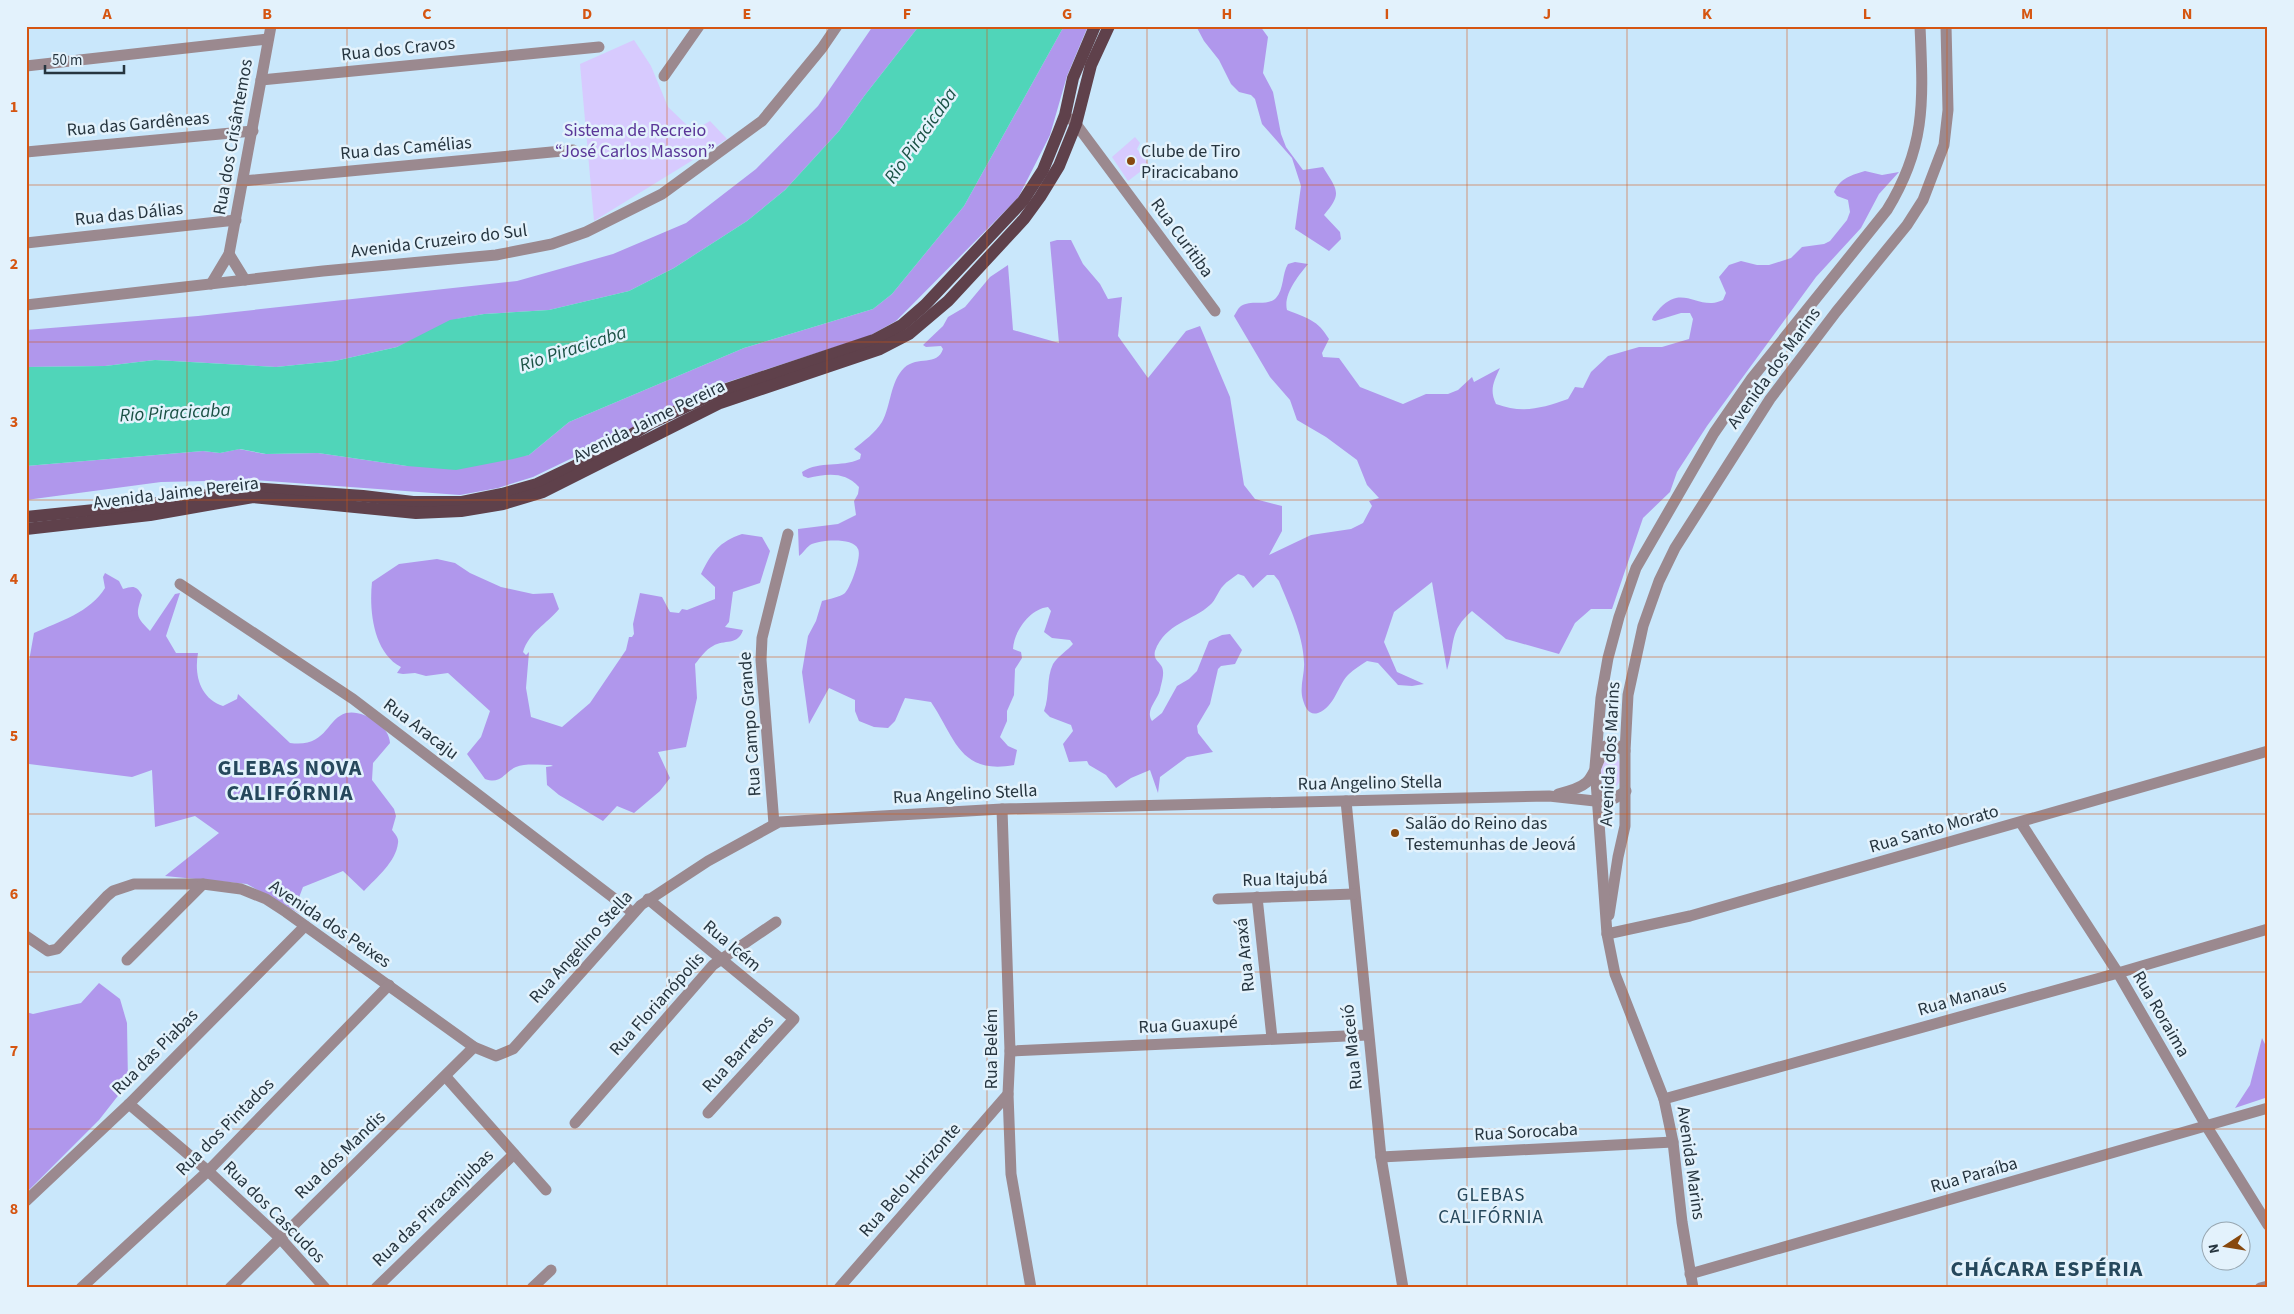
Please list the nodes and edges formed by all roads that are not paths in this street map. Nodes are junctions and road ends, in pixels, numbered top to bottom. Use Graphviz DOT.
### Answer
graph roads {
  1 [pos="271,26"];
  2 [pos="699,26"];
  3 [pos="837,26"];
  4 [pos="1095,26"];
  5 [pos="1109,26"];
  6 [pos="1920,26"];
  7 [pos="1946,26"];
  8 [pos="268,39"];
  9 [pos="599,47"];
  10 [pos="26,66"];
  11 [pos="664,76"];
  12 [pos="261,80"];
  13 [pos="1066,115"];
  14 [pos="1076,124"];
  15 [pos="252,131"];
  16 [pos="573,150"];
  17 [pos="26,152"];
  18 [pos="243,181"];
  19 [pos="236,220"];
  20 [pos="26,243"];
  21 [pos="229,254"];
  22 [pos="245,280"];
  23 [pos="211,284"];
  24 [pos="26,305"];
  25 [pos="1214,311"];
  26 [pos="26,518"];
  27 [pos="26,530"];
  28 [pos="788,534"];
  29 [pos="180,584"];
  30 [pos="2268,750"];
  31 [pos="1625,751"];
  32 [pos="1595,767"];
  33 [pos="1626,791"];
  34 [pos="1549,796"];
  35 [pos="1346,801"];
  36 [pos="1599,801"];
  37 [pos="1002,809"];
  38 [pos="2021,822"];
  39 [pos="774,824"];
  40 [pos="203,884"];
  41 [pos="1354,894"];
  42 [pos="1257,897"];
  43 [pos="648,899"];
  44 [pos="1218,899"];
  45 [pos="632,912"];
  46 [pos="776,922"];
  47 [pos="305,926"];
  48 [pos="2268,929"];
  49 [pos="1607,934"];
  50 [pos="26,936"];
  51 [pos="127,960"];
  52 [pos="722,960"];
  53 [pos="2118,973"];
  54 [pos="389,985"];
  55 [pos="794,1019"];
  56 [pos="1368,1035"];
  57 [pos="1272,1038"];
  58 [pos="474,1047"];
  59 [pos="1010,1051"];
  60 [pos="446,1077"];
  61 [pos="1008,1094"];
  62 [pos="1664,1099"];
  63 [pos="129,1104"];
  64 [pos="2268,1108"];
  65 [pos="708,1113"];
  66 [pos="575,1123"];
  67 [pos="2207,1127"];
  68 [pos="1673,1142"];
  69 [pos="514,1154"];
  70 [pos="1381,1158"];
  71 [pos="208,1171"];
  72 [pos="546,1190"];
  73 [pos="26,1201"];
  74 [pos="2268,1225"];
  75 [pos="280,1238"];
  76 [pos="551,1270"];
  77 [pos="1690,1274"];
  78 [pos="2268,1286"];
  79 [pos="81,1288"];
  80 [pos="230,1288"];
  81 [pos="325,1288"];
  82 [pos="376,1288"];
  83 [pos="532,1288"];
  84 [pos="839,1288"];
  85 [pos="1031,1288"];
  86 [pos="1403,1288"];
  87 [pos="1693,1288"];
  88 [pos="2260,1288"];
  1 -- 8 [label="street, Rua dos Crisântemos"];
  2 -- 11 [label="street"];
  3 -- 22 [label="street, Avenida Cruzeiro do Sul"];
  4 -- 13 [label="main road, Avenida Jaime Pereira"];
  5 -- 14 [label="main road, Avenida Jaime Pereira"];
  6 -- 32 [label="street, Avenida dos Marins"];
  7 -- 31 [label="street, Avenida dos Marins"];
  8 -- 10 [label="street"];
  8 -- 12 [label="street, Rua dos Crisântemos"];
  9 -- 12 [label="street, Rua dos Cravos"];
  12 -- 15 [label="street, Rua dos Crisântemos"];
  13 -- 14 [label="street, Rua Curitiba"];
  13 -- 26 [label="main road, Avenida Jaime Pereira"];
  14 -- 25 [label="street, Rua Curitiba"];
  14 -- 27 [label="main road, Avenida Jaime Pereira"];
  15 -- 17 [label="street, Rua das Gardêneas"];
  15 -- 18 [label="street, Rua dos Crisântemos"];
  16 -- 18 [label="street, Rua das Camélias"];
  18 -- 19 [label="street, Rua dos Crisântemos"];
  19 -- 20 [label="street, Rua das Dálias"];
  19 -- 21 [label="street, Rua dos Crisântemos"];
  21 -- 22 [label="street"];
  21 -- 23 [label="street, Rua dos Crisântemos"];
  22 -- 23 [label="street, Avenida Cruzeiro do Sul"];
  23 -- 24 [label="street, Avenida Cruzeiro do Sul"];
  28 -- 39 [label="street, Rua Campo Grande"];
  29 -- 45 [label="street, Rua Aracaju"];
  30 -- 38 [label="street, Rua Santo Morato"];
  31 -- 32 [label="street"];
  31 -- 33 [label="street, Avenida dos Marins"];
  32 -- 34 [label="street"];
  32 -- 36 [label="street, Avenida dos Marins"];
  33 -- 36 [label="street"];
  33 -- 49 [label="street, Avenida dos Marins"];
  34 -- 35 [label="street, Rua Angelino Stella"];
  34 -- 36 [label="street"];
  35 -- 37 [label="street, Rua Angelino Stella"];
  35 -- 41 [label="street, Rua Maceió"];
  36 -- 49 [label="street, Avenida dos Marins"];
  37 -- 39 [label="street, Rua Angelino Stella"];
  37 -- 59 [label="street, Rua Belém"];
  38 -- 49 [label="street, Rua Santo Morato"];
  38 -- 53 [label="street, Rua Roraima"];
  39 -- 43 [label="street, Rua Angelino Stella"];
  40 -- 47 [label="street, Avenida dos Peixes"];
  40 -- 50 [label="street, Avenida dos Peixes"];
  40 -- 51 [label="street"];
  41 -- 42 [label="street, Rua Itajubá"];
  41 -- 56 [label="street, Rua Maceió"];
  42 -- 44 [label="street, Rua Itajubá"];
  42 -- 57 [label="street, Rua Araxá"];
  43 -- 45 [label="street, Rua Angelino Stella"];
  43 -- 52 [label="street, Rua Icém"];
  45 -- 58 [label="street, Rua Angelino Stella"];
  46 -- 52 [label="street, Rua Florianópolis"];
  47 -- 54 [label="street, Avenida dos Peixes"];
  47 -- 63 [label="street, Rua das Piabas"];
  48 -- 53 [label="street, Rua Manaus"];
  49 -- 62 [label="street, Avenida Marins"];
  52 -- 55 [label="street, Rua Icém"];
  52 -- 66 [label="street, Rua Florianópolis"];
  53 -- 62 [label="street, Rua Manaus"];
  53 -- 67 [label="street, Rua Roraima"];
  54 -- 58 [label="street, Avenida dos Peixes"];
  54 -- 71 [label="street, Rua dos Pintados"];
  55 -- 65 [label="street, Rua Barretos"];
  56 -- 57 [label="street, Rua Guaxupé"];
  56 -- 70 [label="street, Rua Maceió"];
  57 -- 59 [label="street, Rua Guaxupé"];
  58 -- 60 [label="street, Rua dos Mandis"];
  59 -- 61 [label="street, Rua Belém"];
  60 -- 69 [label="street"];
  60 -- 75 [label="street, Rua dos Mandis"];
  61 -- 84 [label="street, Rua Belo Horizonte"];
  61 -- 85 [label="street, Rua Belém"];
  62 -- 68 [label="street, Avenida Marins"];
  63 -- 71 [label="street, Rua dos Cascudos"];
  63 -- 73 [label="street, Rua das Piabas"];
  64 -- 67 [label="street, Rua Paraíba"];
  67 -- 74 [label="street, Rua Roraima"];
  67 -- 77 [label="street, Rua Paraíba"];
  68 -- 70 [label="street, Rua Sorocaba"];
  68 -- 77 [label="street, Avenida Marins"];
  69 -- 72 [label="street"];
  69 -- 82 [label="street, Rua das Piracanjubas"];
  70 -- 86 [label="street, Rua Maceió"];
  71 -- 75 [label="street, Rua dos Cascudos"];
  71 -- 79 [label="street, Rua dos Pintados"];
  75 -- 80 [label="street, Rua dos Mandis"];
  75 -- 81 [label="street, Rua dos Cascudos"];
  76 -- 83 [label="street"];
  77 -- 87 [label="street, Avenida Marins"];
  78 -- 88 [label="street"];
}
